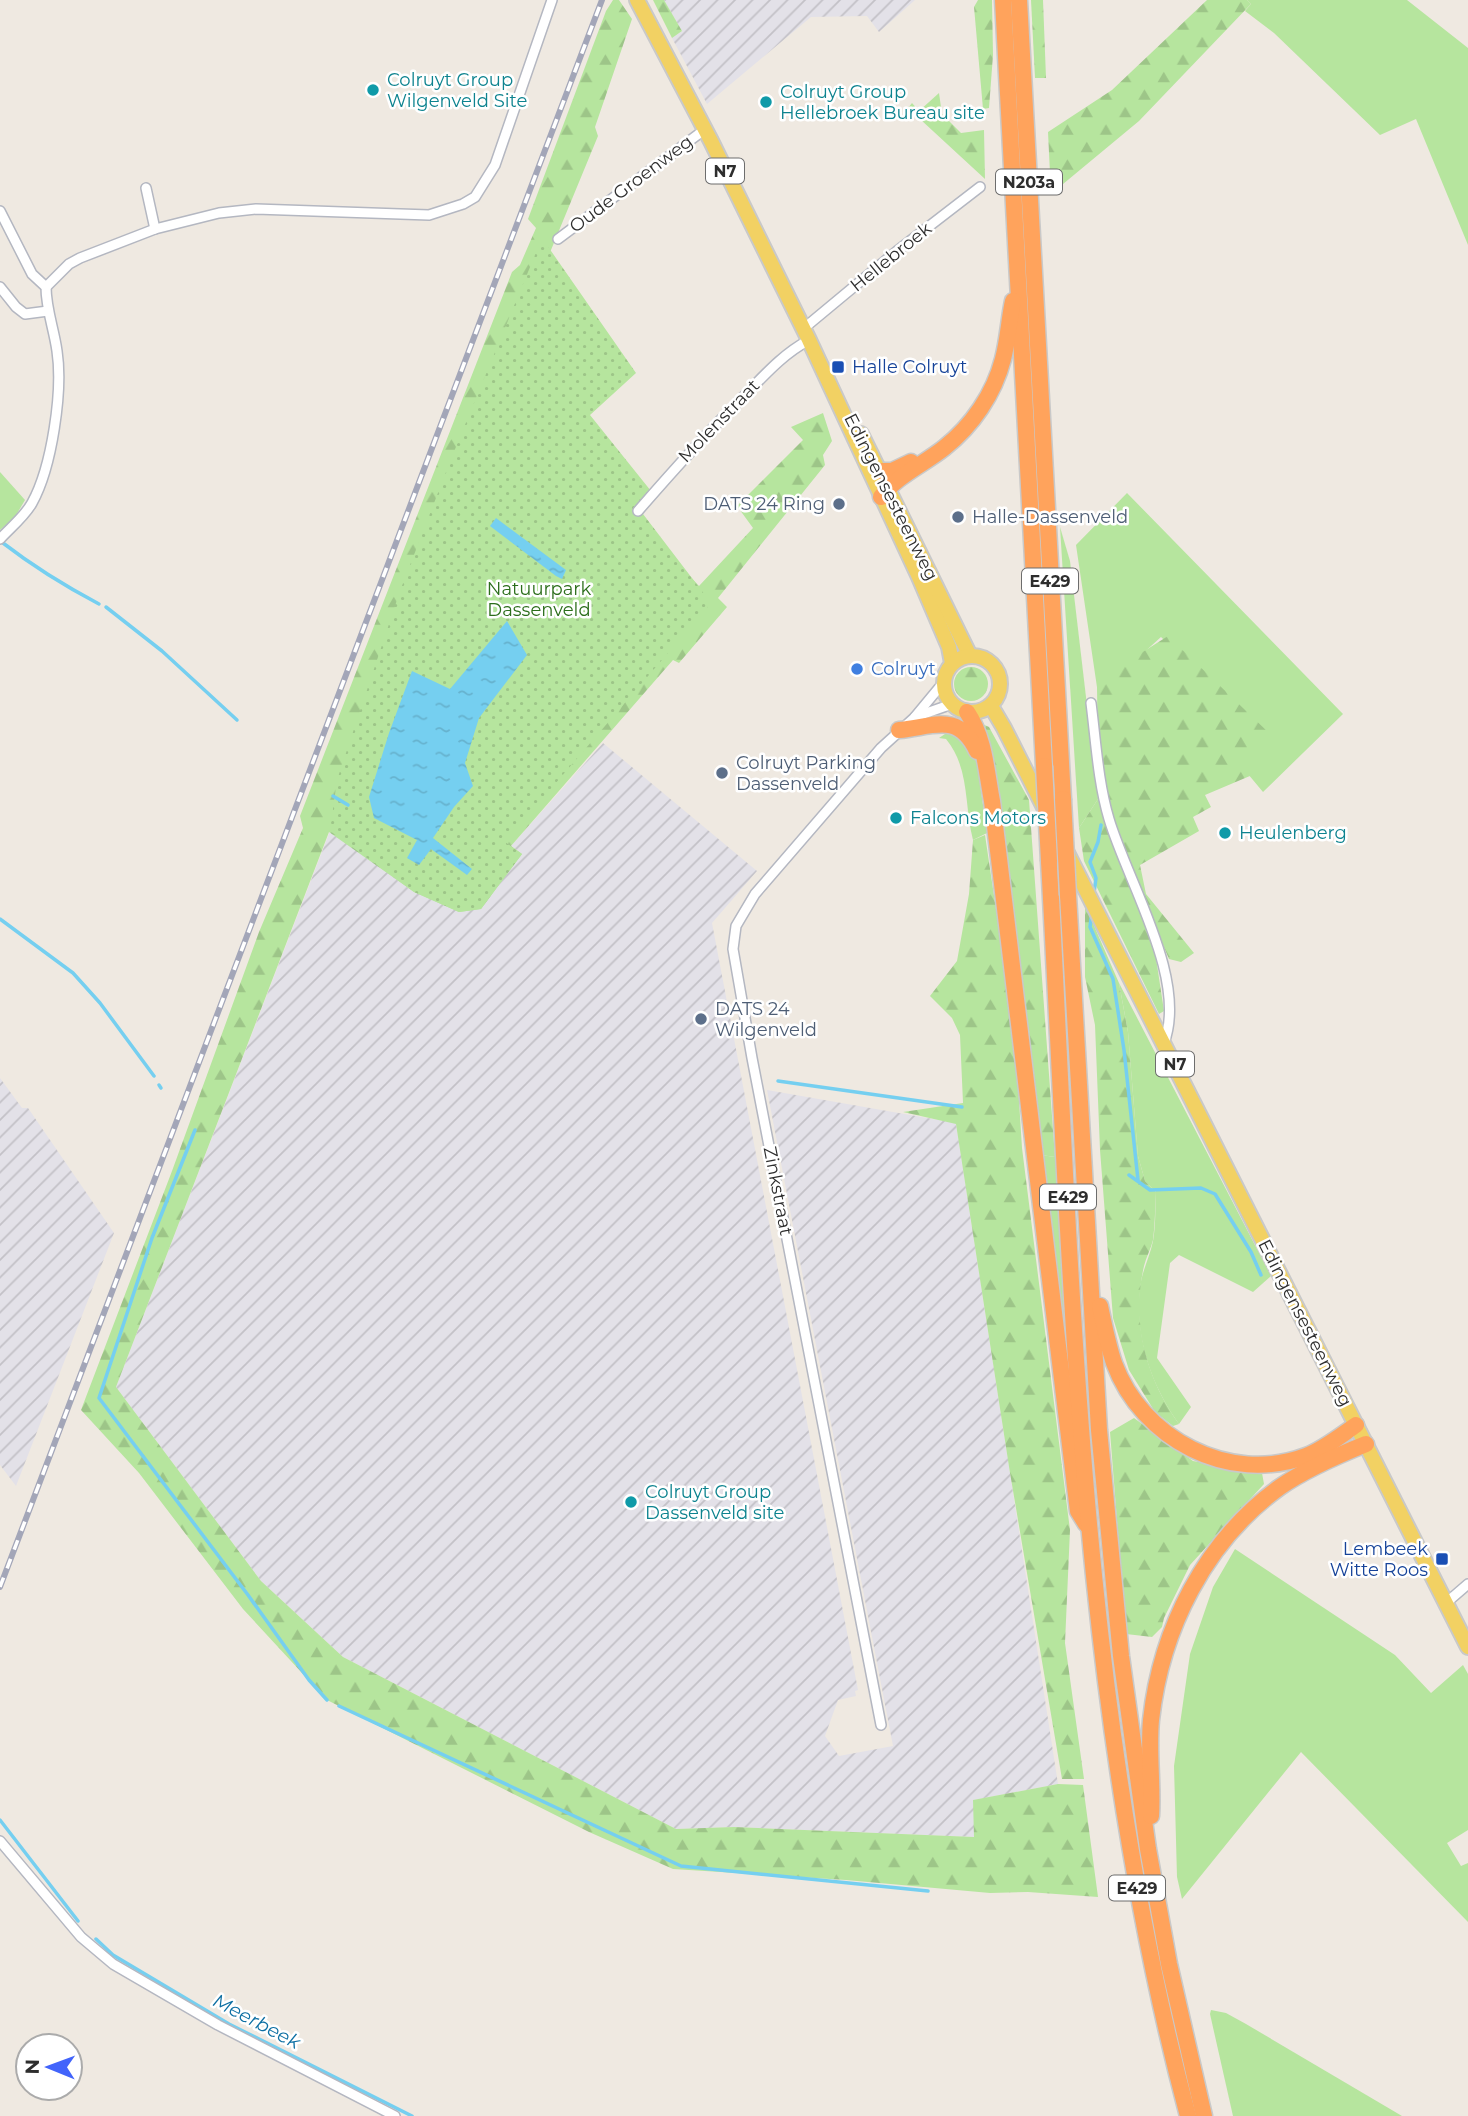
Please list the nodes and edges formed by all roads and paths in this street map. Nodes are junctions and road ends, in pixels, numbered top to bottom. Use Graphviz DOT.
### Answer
graph roads {
  1 [pos="552,0"];
  2 [pos="1003,0"];
  3 [pos="1019,0"];
  4 [pos="638,1"];
  5 [pos="704,130"];
  6 [pos="980,187"];
  7 [pos="146,188"];
  8 [pos="0,211"];
  9 [pos="155,229"];
  10 [pos="558,239"];
  11 [pos="1018,274"];
  12 [pos="0,287"];
  13 [pos="46,287"];
  14 [pos="48,311"];
  15 [pos="806,335"];
  16 [pos="1030,364"];
  17 [pos="945,447"];
  18 [pos="880,471"];
  19 [pos="884,492"];
  20 [pos="638,511"];
  21 [pos="0,539"];
  22 [pos="970,656"];
  23 [pos="952,663"];
  24 [pos="943,683"];
  25 [pos="1091,703"];
  26 [pos="951,704"];
  27 [pos="990,706"];
  28 [pos="967,712"];
  29 [pos="914,718"];
  30 [pos="899,730"];
  31 [pos="986,768"];
  32 [pos="1164,1043"];
  33 [pos="1090,1270"];
  34 [pos="1356,1425"];
  35 [pos="1366,1444"];
  36 [pos="1091,1532"];
  37 [pos="1468,1584"];
  38 [pos="1446,1603"];
  39 [pos="1468,1647"];
  40 [pos="881,1725"];
  41 [pos="0,1842"];
  42 [pos="1148,1849"];
  43 [pos="395,2116"];
  44 [pos="1188,2116"];
  45 [pos="1204,2116"];
  1 -- 9 [label="street"];
  2 -- 11 [label="highway, N203a"];
  3 -- 16 [label="highway, N203a"];
  4 -- 5 [label="main road, Edingensesteenweg / N7"];
  5 -- 10 [label="street, Oude Groenweg"];
  5 -- 15 [label="main road, Edingensesteenweg / N7"];
  6 -- 15 [label="street, Hellebroek"];
  7 -- 9 [label="street"];
  8 -- 13 [label="street"];
  9 -- 13 [label="street"];
  11 -- 16 [label="highway, N203a"];
  11 -- 17 [label="highway"];
  12 -- 14 [label="street"];
  13 -- 14 [label="street"];
  14 -- 21 [label="street"];
  15 -- 18 [label="main road, Edingensesteenweg / N7"];
  15 -- 19 [label="main road, Edingensesteenweg / N7"];
  15 -- 20 [label="street, Molenstraat"];
  16 -- 33 [label="highway, E429, bridge"];
  16 -- 36 [label="highway, E429, bridge"];
  17 -- 18 [label="highway"];
  17 -- 19 [label="highway"];
  18 -- 19 [label="main road, Edingensesteenweg / N7"];
  19 -- 22 [label="main road, Edingensesteenweg / N7"];
  19 -- 23 [label="main road, Edingensesteenweg / N7"];
  22 -- 23 [label="main road"];
  22 -- 27 [label="main road"];
  23 -- 24 [label="main road"];
  24 -- 26 [label="main road"];
  24 -- 29 [label="street, Zinkstraat"];
  25 -- 32 [label="street"];
  26 -- 28 [label="main road"];
  26 -- 29 [label="street, Zinkstraat"];
  27 -- 28 [label="main road"];
  27 -- 32 [label="main road, Edingensesteenweg / N7"];
  28 -- 31 [label="highway"];
  29 -- 30 [label="street, Zinkstraat"];
  30 -- 31 [label="highway"];
  30 -- 40 [label="street, Zinkstraat"];
  31 -- 36 [label="highway"];
  32 -- 34 [label="main road, Edingensesteenweg / N7"];
  33 -- 34 [label="highway"];
  33 -- 42 [label="highway, E429"];
  34 -- 35 [label="main road, Edingensesteenweg / N7"];
  35 -- 38 [label="main road, Edingensesteenweg / N7"];
  35 -- 42 [label="highway"];
  36 -- 44 [label="highway, E429"];
  37 -- 38 [label="street"];
  38 -- 39 [label="main road, Edingensesteenweg / N7"];
  41 -- 43 [label="street"];
  42 -- 45 [label="highway, E429"];
}
